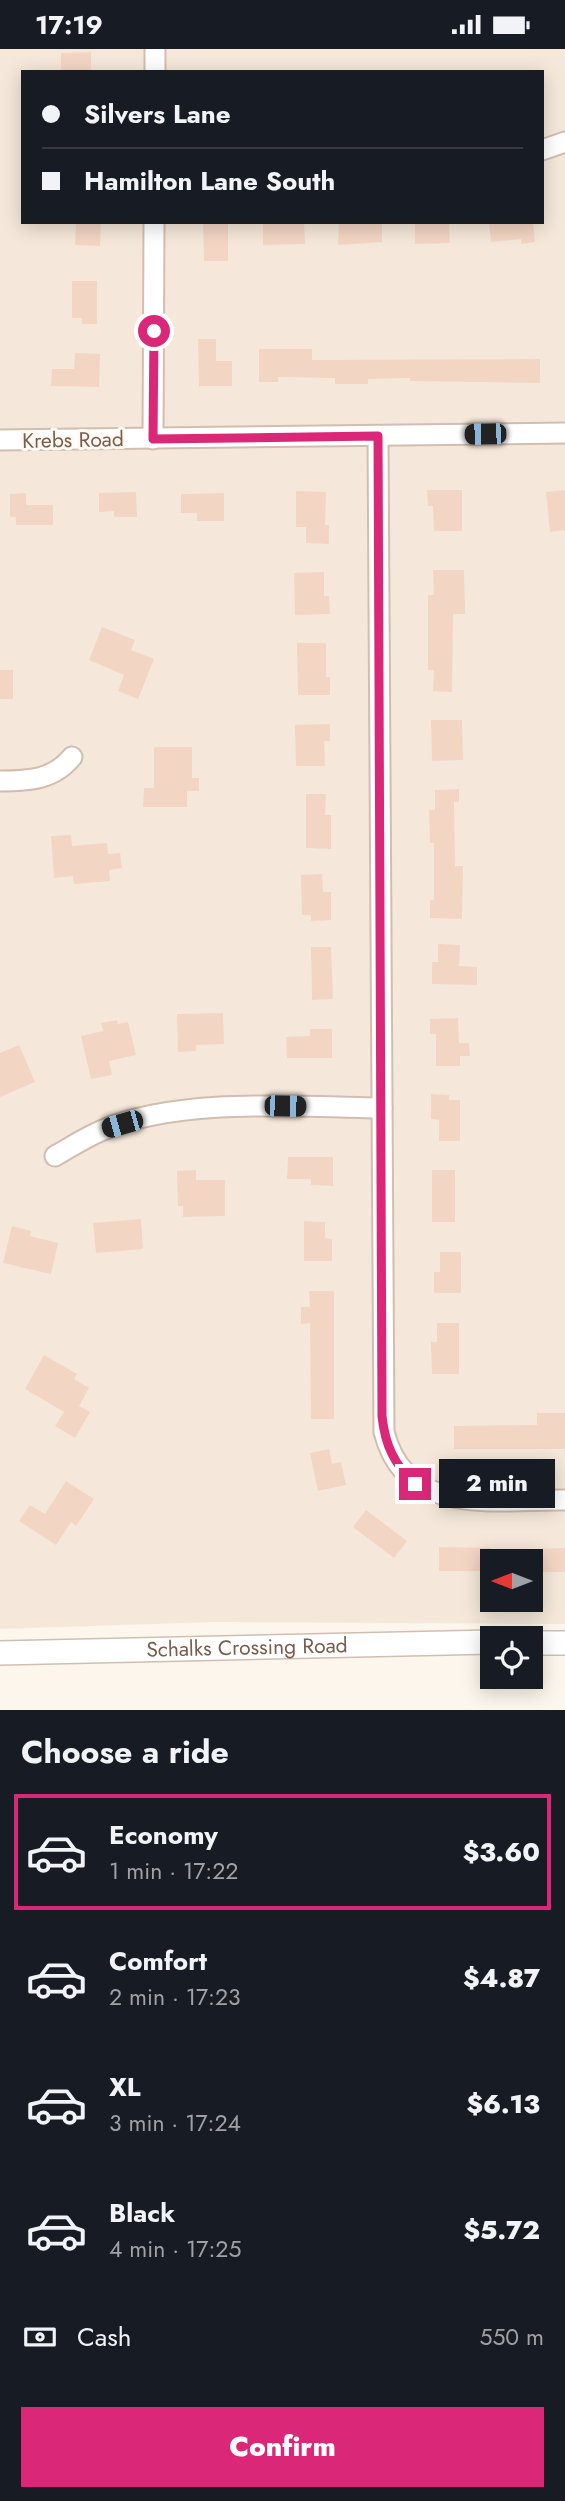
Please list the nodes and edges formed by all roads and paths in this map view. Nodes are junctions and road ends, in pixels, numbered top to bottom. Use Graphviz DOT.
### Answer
graph roads {
  1 [pos="155,49"];
  2 [pos="155,70"];
  3 [pos="565,142"];
  4 [pos="544,149"];
  5 [pos="154,224"];
  6 [pos="565,433"];
  7 [pos="378,436"];
  8 [pos="153,439"];
  9 [pos="0,440"];
  10 [pos="72,757"];
  11 [pos="0,781"];
  12 [pos="382,1108"];
  13 [pos="55,1156"];
  14 [pos="565,1500"];
  15 [pos="480,1643"];
  16 [pos="543,1643"];
  17 [pos="565,1643"];
  18 [pos="0,1653"];
  1 -- 2 [label="street"];
  3 -- 4 [label="street"];
  5 -- 8 [label="street"];
  6 -- 7 [label="street, Krebs Road"];
  7 -- 8 [label="street, Krebs Road"];
  7 -- 12 [label="street"];
  8 -- 9 [label="street, Krebs Road"];
  10 -- 11 [label="street"];
  12 -- 13 [label="street"];
  12 -- 14 [label="street"];
  15 -- 18 [label="street, Schalks Crossing Road"];
  16 -- 17 [label="street"];
}
